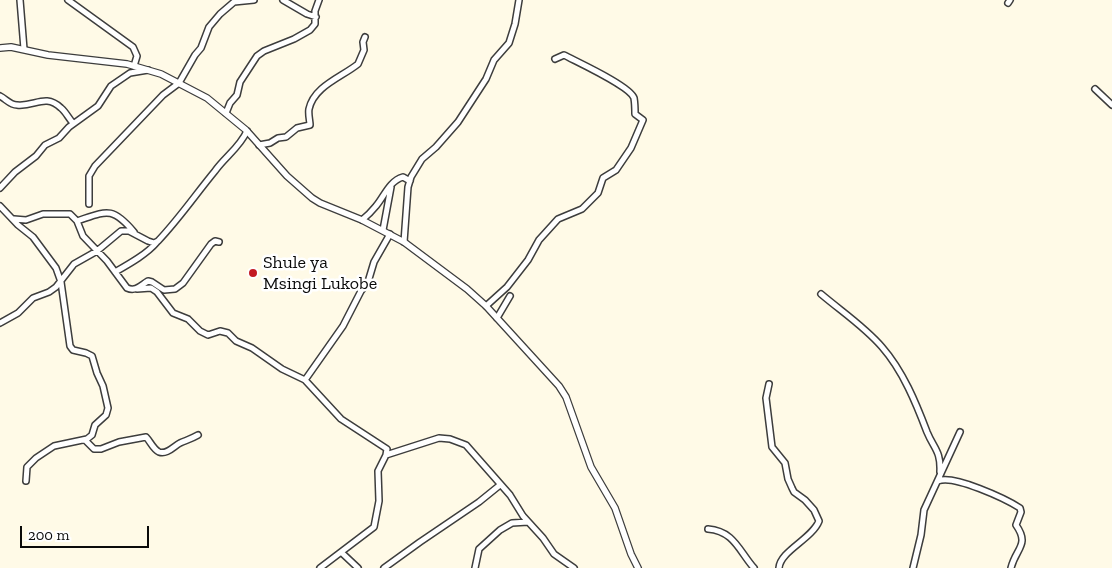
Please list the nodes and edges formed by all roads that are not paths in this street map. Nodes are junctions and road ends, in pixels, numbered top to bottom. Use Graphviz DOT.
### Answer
graph roads {
  1 [pos="20,0"];
  2 [pos="68,0"];
  3 [pos="254,0"];
  4 [pos="283,0"];
  5 [pos="319,0"];
  6 [pos="519,0"];
  7 [pos="316,16"];
  8 [pos="365,36"];
  9 [pos="0,48"];
  10 [pos="24,49"];
  11 [pos="555,59"];
  12 [pos="134,66"];
  13 [pos="149,70"];
  14 [pos="179,83"];
  15 [pos="1095,89"];
  16 [pos="0,96"];
  17 [pos="1112,105"];
  18 [pos="226,113"];
  19 [pos="73,123"];
  20 [pos="247,131"];
  21 [pos="259,145"];
  22 [pos="410,180"];
  23 [pos="391,186"];
  24 [pos="0,188"];
  25 [pos="89,204"];
  26 [pos="0,206"];
  27 [pos="12,218"];
  28 [pos="362,220"];
  29 [pos="77,221"];
  30 [pos="383,230"];
  31 [pos="136,234"];
  32 [pos="390,234"];
  33 [pos="157,242"];
  34 [pos="219,242"];
  35 [pos="404,242"];
  36 [pos="97,251"];
  37 [pos="115,272"];
  38 [pos="61,282"];
  39 [pos="137,289"];
  40 [pos="821,294"];
  41 [pos="510,296"];
  42 [pos="486,306"];
  43 [pos="497,318"];
  44 [pos="0,323"];
  45 [pos="305,380"];
  46 [pos="769,384"];
  47 [pos="960,432"];
  48 [pos="198,435"];
  49 [pos="85,440"];
  50 [pos="386,455"];
  51 [pos="940,472"];
  52 [pos="938,480"];
  53 [pos="26,481"];
  54 [pos="500,485"];
  55 [pos="528,522"];
  56 [pos="708,529"];
  57 [pos="342,553"];
  58 [pos="320,568"];
  59 [pos="358,568"];
  60 [pos="384,568"];
  61 [pos="475,568"];
  62 [pos="574,568"];
  63 [pos="638,568"];
  64 [pos="754,568"];
  65 [pos="779,568"];
  66 [pos="913,568"];
  67 [pos="1012,568"];
  1 -- 10 [label="street"];
  2 -- 12 [label="street"];
  3 -- 14 [label="street"];
  4 -- 7 [label="street"];
  5 -- 7 [label="street"];
  6 -- 22 [label="street"];
  7 -- 18 [label="street"];
  8 -- 21 [label="street"];
  9 -- 10 [label="street"];
  10 -- 12 [label="street"];
  11 -- 42 [label="street"];
  12 -- 13 [label="street"];
  13 -- 14 [label="street"];
  13 -- 19 [label="street"];
  14 -- 18 [label="street"];
  14 -- 25 [label="street"];
  15 -- 17 [label="street"];
  16 -- 19 [label="street"];
  18 -- 20 [label="street"];
  19 -- 24 [label="street"];
  20 -- 21 [label="street"];
  20 -- 33 [label="street"];
  21 -- 28 [label="street"];
  22 -- 23 [label="street"];
  22 -- 35 [label="street"];
  23 -- 28 [label="street"];
  23 -- 30 [label="street"];
  26 -- 27 [label="street"];
  27 -- 29 [label="street"];
  27 -- 38 [label="street"];
  28 -- 30 [label="street"];
  29 -- 31 [label="street"];
  29 -- 36 [label="street"];
  30 -- 32 [label="street"];
  31 -- 33 [label="street"];
  31 -- 36 [label="street"];
  32 -- 35 [label="street"];
  32 -- 45 [label="street"];
  33 -- 37 [label="street"];
  34 -- 39 [label="street"];
  35 -- 42 [label="street"];
  36 -- 37 [label="street"];
  36 -- 38 [label="street"];
  37 -- 39 [label="street"];
  38 -- 44 [label="street"];
  38 -- 49 [label="street"];
  39 -- 45 [label="street"];
  40 -- 51 [label="street"];
  41 -- 43 [label="street"];
  42 -- 43 [label="street"];
  43 -- 63 [label="street"];
  45 -- 50 [label="street"];
  46 -- 65 [label="street"];
  47 -- 51 [label="street"];
  48 -- 49 [label="street"];
  49 -- 53 [label="street"];
  50 -- 54 [label="street"];
  50 -- 57 [label="street"];
  51 -- 52 [label="street"];
  52 -- 66 [label="street"];
  52 -- 67 [label="street"];
  54 -- 55 [label="street"];
  54 -- 60 [label="street"];
  55 -- 61 [label="street"];
  55 -- 62 [label="street"];
  56 -- 64 [label="street"];
  57 -- 58 [label="street"];
  57 -- 59 [label="street"];
}
